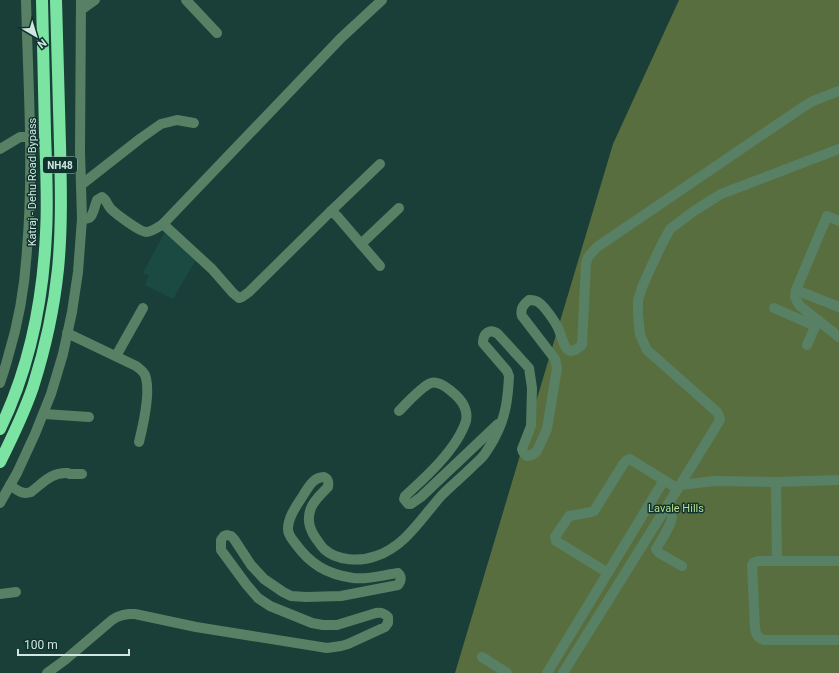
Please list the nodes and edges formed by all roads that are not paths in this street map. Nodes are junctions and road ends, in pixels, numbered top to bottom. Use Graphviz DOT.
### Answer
graph roads {
  1 [pos="26,0"];
  2 [pos="42,0"];
  3 [pos="56,0"];
  4 [pos="95,0"];
  5 [pos="186,0"];
  6 [pos="382,0"];
  7 [pos="81,5"];
  8 [pos="217,33"];
  9 [pos="839,91"];
  10 [pos="194,123"];
  11 [pos="30,137"];
  12 [pos="0,149"];
  13 [pos="839,149"];
  14 [pos="380,164"];
  15 [pos="81,185"];
  16 [pos="399,208"];
  17 [pos="331,211"];
  18 [pos="839,212"];
  19 [pos="827,216"];
  20 [pos="82,219"];
  21 [pos="839,221"];
  22 [pos="164,222"];
  23 [pos="361,244"];
  24 [pos="201,250"];
  25 [pos="380,266"];
  26 [pos="796,290"];
  27 [pos="839,307"];
  28 [pos="143,308"];
  29 [pos="774,308"];
  30 [pos="816,323"];
  31 [pos="67,333"];
  32 [pos="839,337"];
  33 [pos="807,345"];
  34 [pos="116,356"];
  35 [pos="0,382"];
  36 [pos="399,411"];
  37 [pos="44,414"];
  38 [pos="89,417"];
  39 [pos="502,420"];
  40 [pos="0,429"];
  41 [pos="139,442"];
  42 [pos="0,462"];
  43 [pos="82,474"];
  44 [pos="664,480"];
  45 [pos="839,480"];
  46 [pos="776,482"];
  47 [pos="10,485"];
  48 [pos="679,487"];
  49 [pos="0,503"];
  50 [pos="666,508"];
  51 [pos="777,561"];
  52 [pos="839,561"];
  53 [pos="682,566"];
  54 [pos="608,573"];
  55 [pos="16,592"];
  56 [pos="0,594"];
  57 [pos="839,640"];
  58 [pos="482,657"];
  59 [pos="47,673"];
  60 [pos="507,673"];
  61 [pos="547,673"];
  62 [pos="563,673"];
  1 -- 11 [label="street"];
  2 -- 40 [label="highway, Katraj - Dehu Road Bypass / NH48"];
  3 -- 42 [label="highway, NH48"];
  4 -- 7 [label="street"];
  5 -- 8 [label="street"];
  6 -- 22 [label="street"];
  7 -- 15 [label="street"];
  9 -- 39 [label="street"];
  10 -- 15 [label="street"];
  11 -- 12 [label="street"];
  11 -- 35 [label="street"];
  13 -- 48 [label="street"];
  14 -- 17 [label="street"];
  15 -- 20 [label="street"];
  16 -- 23 [label="street"];
  17 -- 22 [label="street"];
  17 -- 23 [label="street"];
  18 -- 19 [label="street"];
  19 -- 21 [label="street"];
  19 -- 26 [label="street"];
  20 -- 22 [label="street"];
  20 -- 31 [label="street"];
  22 -- 24 [label="street"];
  23 -- 25 [label="street"];
  26 -- 27 [label="street"];
  26 -- 30 [label="street"];
  28 -- 34 [label="street"];
  29 -- 30 [label="street"];
  30 -- 32 [label="street"];
  30 -- 33 [label="street"];
  31 -- 34 [label="street"];
  31 -- 37 [label="street"];
  34 -- 41 [label="street"];
  36 -- 39 [label="street"];
  37 -- 38 [label="street"];
  37 -- 47 [label="street"];
  39 -- 59 [label="street"];
  43 -- 47 [label="street"];
  44 -- 48 [label="street"];
  44 -- 54 [label="street"];
  44 -- 54 [label="street"];
  45 -- 46 [label="street"];
  46 -- 48 [label="street"];
  46 -- 51 [label="street"];
  47 -- 49 [label="street"];
  48 -- 50 [label="street"];
  50 -- 53 [label="street"];
  50 -- 62 [label="street"];
  51 -- 52 [label="street"];
  51 -- 57 [label="street"];
  54 -- 61 [label="street"];
  55 -- 56 [label="street"];
  58 -- 60 [label="street"];
}
